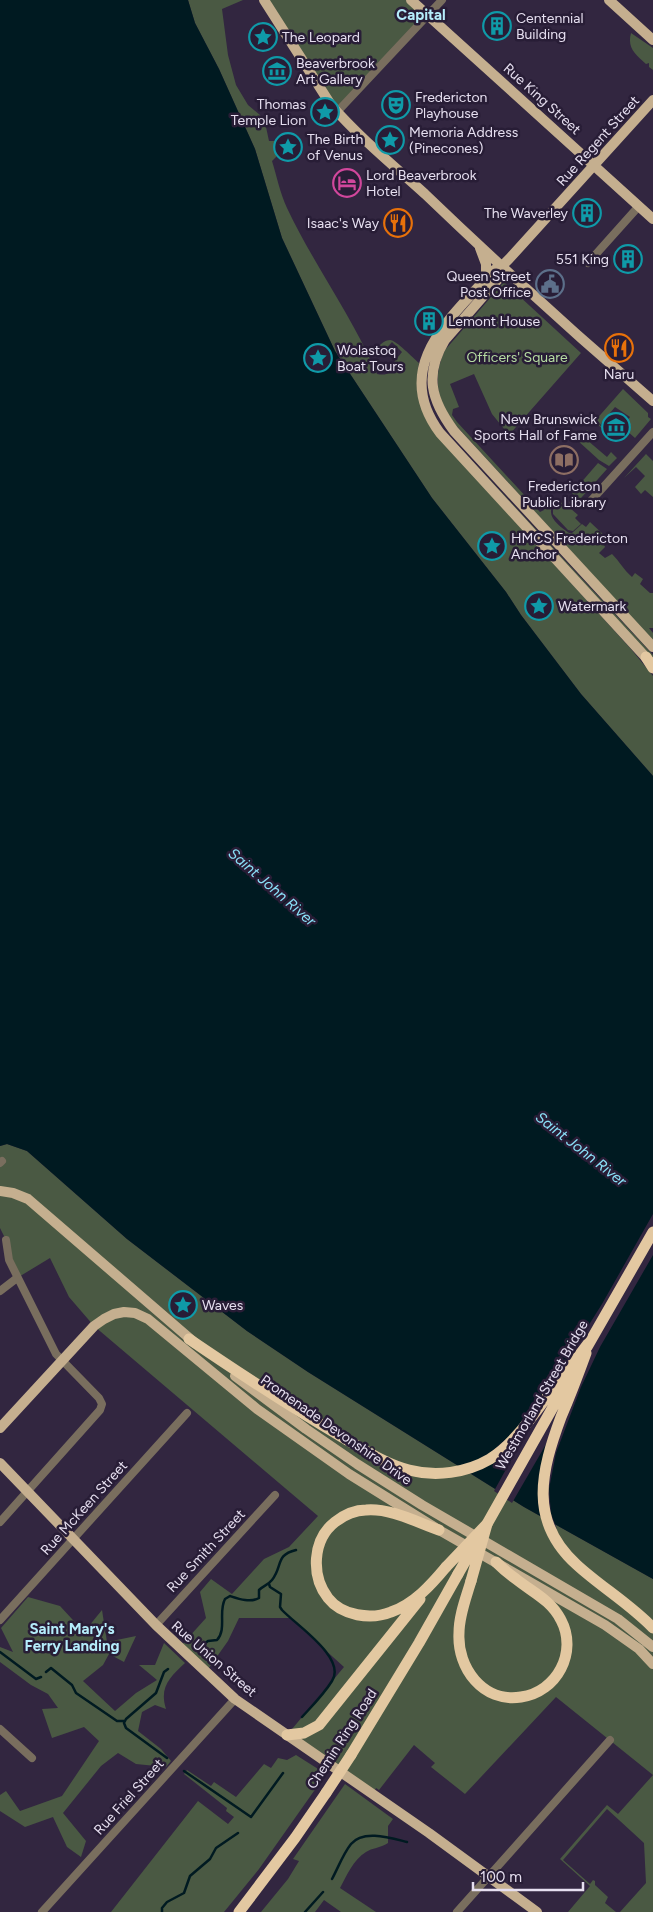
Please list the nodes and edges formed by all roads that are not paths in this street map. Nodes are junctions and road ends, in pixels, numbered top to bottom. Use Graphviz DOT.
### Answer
graph roads {
  1 [pos="264,0"];
  2 [pos="411,0"];
  3 [pos="442,0"];
  4 [pos="610,0"];
  5 [pos="428,15"];
  6 [pos="653,40"];
  7 [pos="653,100"];
  8 [pos="338,112"];
  9 [pos="594,165"];
  10 [pos="639,206"];
  11 [pos="653,219"];
  12 [pos="478,244"];
  13 [pos="588,263"];
  14 [pos="502,266"];
  15 [pos="486,279"];
  16 [pos="653,401"];
  17 [pos="653,432"];
  18 [pos="573,504"];
  19 [pos="653,647"];
  20 [pos="651,664"];
  21 [pos="0,1191"];
  22 [pos="653,1232"];
  23 [pos="6,1240"];
  24 [pos="17,1278"];
  25 [pos="0,1291"];
  26 [pos="189,1339"];
  27 [pos="590,1341"];
  28 [pos="62,1360"];
  29 [pos="187,1412"];
  30 [pos="0,1428"];
  31 [pos="0,1463"];
  32 [pos="27,1492"];
  33 [pos="275,1495"];
  34 [pos="0,1522"];
  35 [pos="487,1524"];
  36 [pos="439,1530"];
  37 [pos="73,1540"];
  38 [pos="496,1562"];
  39 [pos="458,1574"];
  40 [pos="432,1584"];
  41 [pos="0,1620"];
  42 [pos="156,1625"];
  43 [pos="653,1628"];
  44 [pos="653,1647"];
  45 [pos="653,1664"];
  46 [pos="235,1699"];
  47 [pos="0,1729"];
  48 [pos="287,1735"];
  49 [pos="610,1740"];
  50 [pos="32,1758"];
  51 [pos="489,1876"];
  52 [pos="42,1912"];
  53 [pos="238,1912"];
  54 [pos="457,1912"];
  55 [pos="537,1912"];
  1 -- 8 [label="main road"];
  2 -- 5 [label="main road, Rue King Street"];
  3 -- 5 [label="street"];
  4 -- 6 [label="main road"];
  5 -- 8 [label="street"];
  5 -- 9 [label="main road, Rue King Street"];
  7 -- 9 [label="main road, Rue Regent Street"];
  8 -- 12 [label="main road"];
  9 -- 10 [label="main road, Rue King Street"];
  9 -- 14 [label="main road, Rue Regent Street"];
  10 -- 11 [label="main road, Rue King Street"];
  10 -- 13 [label="street"];
  12 -- 14 [label="main road"];
  12 -- 15 [label="main road"];
  14 -- 15 [label="main road"];
  14 -- 16 [label="main road"];
  14 -- 19 [label="main road"];
  15 -- 20 [label="main road"];
  17 -- 18 [label="street"];
  21 -- 26 [label="main road, Promenade Devonshire Drive"];
  22 -- 27 [label="highway, Westmorland Street Bridge"];
  23 -- 24 [label="street"];
  24 -- 25 [label="street"];
  24 -- 28 [label="street"];
  26 -- 27 [label="highway"];
  26 -- 44 [label="main road, Promenade Devonshire Drive"];
  27 -- 35 [label="highway, Westmorland Street Bridge"];
  27 -- 43 [label="highway"];
  28 -- 30 [label="main road, Promenade Devonshire Drive"];
  28 -- 32 [label="street"];
  28 -- 36 [label="main road, Promenade Devonshire Drive"];
  29 -- 37 [label="street, Rue McKeen Street"];
  31 -- 32 [label="main road, Rue Union Street"];
  32 -- 34 [label="street"];
  32 -- 37 [label="main road, Rue Union Street"];
  33 -- 42 [label="street, Rue Smith Street"];
  35 -- 38 [label="highway, bridge"];
  35 -- 39 [label="highway, Westmorland Street Bridge, bridge"];
  35 -- 40 [label="highway, bridge"];
  36 -- 38 [label="main road, Promenade Devonshire Drive"];
  36 -- 40 [label="highway"];
  37 -- 41 [label="street, Rue McKeen Street"];
  37 -- 42 [label="main road, Rue Union Street"];
  38 -- 45 [label="main road, Promenade Devonshire Drive"];
  39 -- 53 [label="highway, Chemin Ring Road, bridge"];
  40 -- 48 [label="highway"];
  42 -- 46 [label="main road, Rue Union Street"];
  46 -- 48 [label="main road, Rue Union Street"];
  46 -- 52 [label="street, Rue Friel Street"];
  47 -- 50 [label="street"];
  48 -- 51 [label="main road, Rue Union Street"];
  49 -- 51 [label="street"];
  51 -- 54 [label="street"];
  51 -- 55 [label="main road, Rue Union Street"];
}
